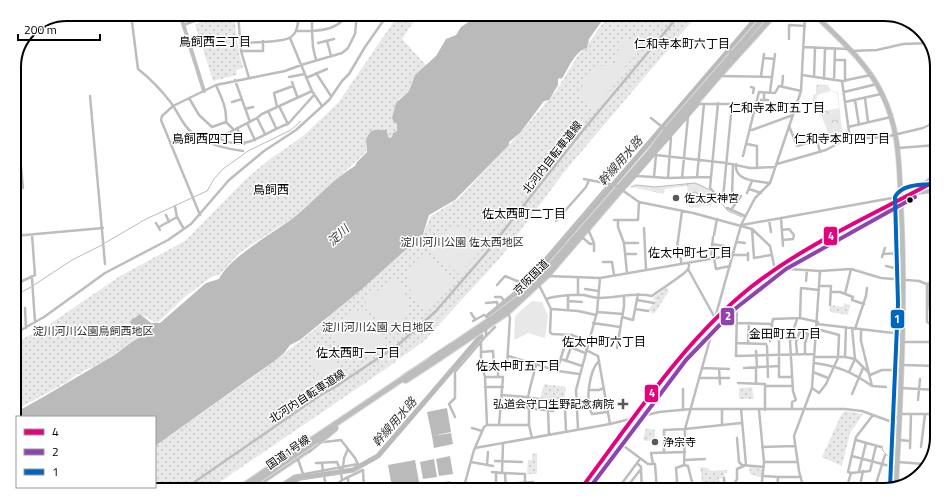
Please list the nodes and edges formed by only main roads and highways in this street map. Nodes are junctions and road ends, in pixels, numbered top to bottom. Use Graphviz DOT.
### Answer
graph roads {
  1 [pos="760,21"];
  2 [pos="769,21"];
  3 [pos="821,21"];
  4 [pos="930,182"];
  5 [pos="618,187"];
  6 [pos="930,191"];
  7 [pos="912,192"];
  8 [pos="899,200"];
  9 [pos="540,273"];
  10 [pos="433,360"];
  11 [pos="336,428"];
  12 [pos="896,481"];
  13 [pos="248,483"];
  14 [pos="254,483"];
  15 [pos="259,483"];
  16 [pos="585,483"];
  1 -- 5 [label="highway, 京阪国道"];
  2 -- 5 [label="highway, 京阪国道"];
  3 -- 8 [label="main road"];
  4 -- 7 [label="main road"];
  5 -- 9 [label="highway, 京阪国道"];
  5 -- 9 [label="highway, 京阪国道"];
  6 -- 7 [label="main road"];
  7 -- 8 [label="main road"];
  8 -- 12 [label="main road"];
  8 -- 16 [label="main road"];
  9 -- 10 [label="highway, 京阪国道"];
  9 -- 10 [label="highway, 京阪国道"];
  10 -- 11 [label="highway, 京阪国道, bridge"];
  10 -- 13 [label="highway, 京阪国道, bridge"];
  11 -- 14 [label="highway, 京阪国道, bridge"];
  11 -- 15 [label="highway, 国道1号線, bridge"];
}
